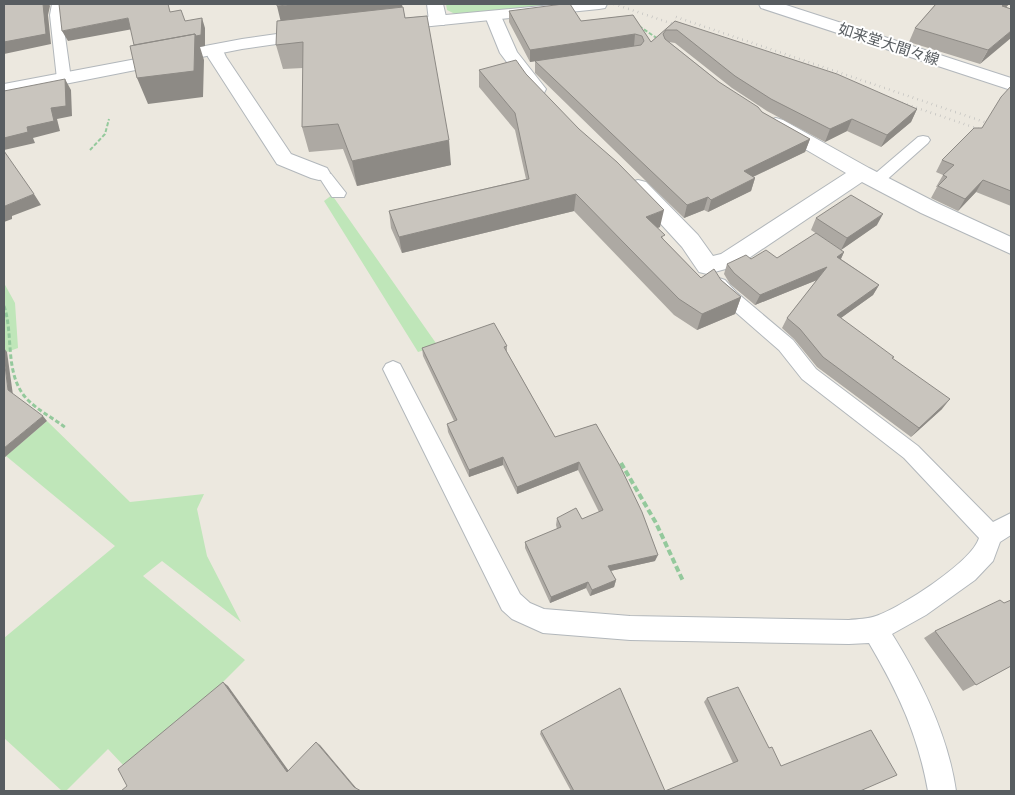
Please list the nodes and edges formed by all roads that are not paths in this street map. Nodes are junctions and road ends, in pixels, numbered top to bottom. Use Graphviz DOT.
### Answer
graph roads {
  1 [pos="58,4"];
  2 [pos="435,4"];
  3 [pos="597,4"];
  4 [pos="766,4"];
  5 [pos="493,16"];
  6 [pos="438,22"];
  7 [pos="376,27"];
  8 [pos="328,32"];
  9 [pos="215,50"];
  10 [pos="64,79"];
  11 [pos="1011,84"];
  12 [pos="4,90"];
  13 [pos="546,100"];
  14 [pos="766,119"];
  15 [pos="923,140"];
  16 [pos="624,172"];
  17 [pos="319,173"];
  18 [pos="868,177"];
  19 [pos="338,193"];
  20 [pos="1011,246"];
  21 [pos="707,266"];
  22 [pos="393,369"];
  23 [pos="1011,523"];
  24 [pos="991,535"];
  25 [pos="875,629"];
  26 [pos="942,791"];
  1 -- 10 [label="lane"];
  2 -- 6 [label="street"];
  3 -- 5 [label="street"];
  4 -- 11 [label="street, 如来堂大間々線"];
  5 -- 6 [label="street"];
  5 -- 13 [label="street"];
  6 -- 7 [label="street"];
  8 -- 9 [label="street"];
  9 -- 10 [label="street"];
  9 -- 17 [label="street"];
  10 -- 12 [label="street"];
  14 -- 18 [label="street"];
  15 -- 18 [label="lane"];
  16 -- 21 [label="street"];
  17 -- 19 [label="lane"];
  18 -- 20 [label="street"];
  18 -- 21 [label="street"];
  21 -- 24 [label="lane"];
  22 -- 25 [label="lane"];
  23 -- 24 [label="lane"];
  24 -- 25 [label="lane"];
  25 -- 26 [label="lane"];
}
